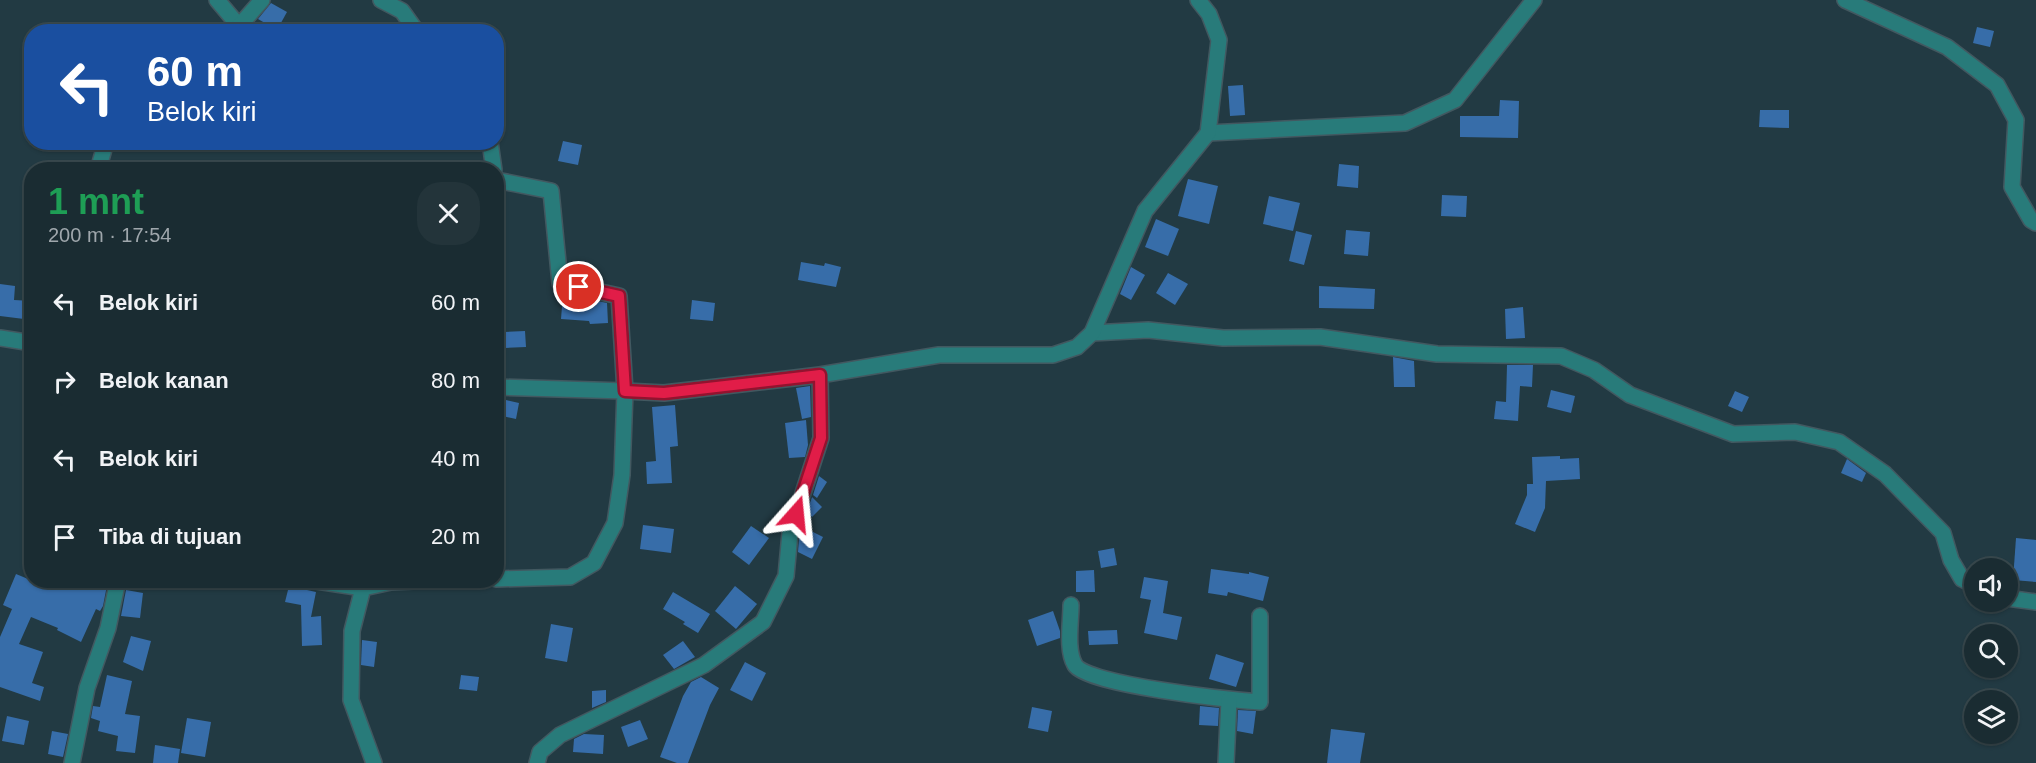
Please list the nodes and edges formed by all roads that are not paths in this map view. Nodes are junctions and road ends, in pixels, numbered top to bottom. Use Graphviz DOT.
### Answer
graph roads {
  1 [pos="217,0"];
  2 [pos="262,0"];
  3 [pos="381,0"];
  4 [pos="1198,0"];
  5 [pos="1534,0"];
  6 [pos="1845,0"];
  7 [pos="234,24"];
  8 [pos="241,24"];
  9 [pos="412,24"];
  10 [pos="1208,133"];
  11 [pos="504,182"];
  12 [pos="2036,223"];
  13 [pos="1092,333"];
  14 [pos="0,338"];
  15 [pos="24,342"];
  16 [pos="820,375"];
  17 [pos="504,387"];
  18 [pos="625,391"];
  19 [pos="504,579"];
  20 [pos="1964,580"];
  21 [pos="116,588"];
  22 [pos="363,588"];
  23 [pos="2018,600"];
  24 [pos="2036,602"];
  25 [pos="1071,605"];
  26 [pos="1260,616"];
  27 [pos="1229,700"];
  28 [pos="72,763"];
  29 [pos="374,763"];
  30 [pos="537,763"];
  31 [pos="1226,763"];
  1 -- 7 [label="street"];
  2 -- 8 [label="street"];
  3 -- 9 [label="street"];
  4 -- 10 [label="street"];
  5 -- 10 [label="street"];
  6 -- 12 [label="street"];
  10 -- 13 [label="street"];
  11 -- 18 [label="street"];
  13 -- 16 [label="street"];
  13 -- 20 [label="street"];
  14 -- 15 [label="street"];
  16 -- 18 [label="street"];
  16 -- 30 [label="street"];
  17 -- 18 [label="street"];
  18 -- 19 [label="street"];
  21 -- 28 [label="street"];
  22 -- 29 [label="street"];
  23 -- 24 [label="street"];
  25 -- 27 [label="street"];
  26 -- 27 [label="street"];
  27 -- 31 [label="street"];
}
